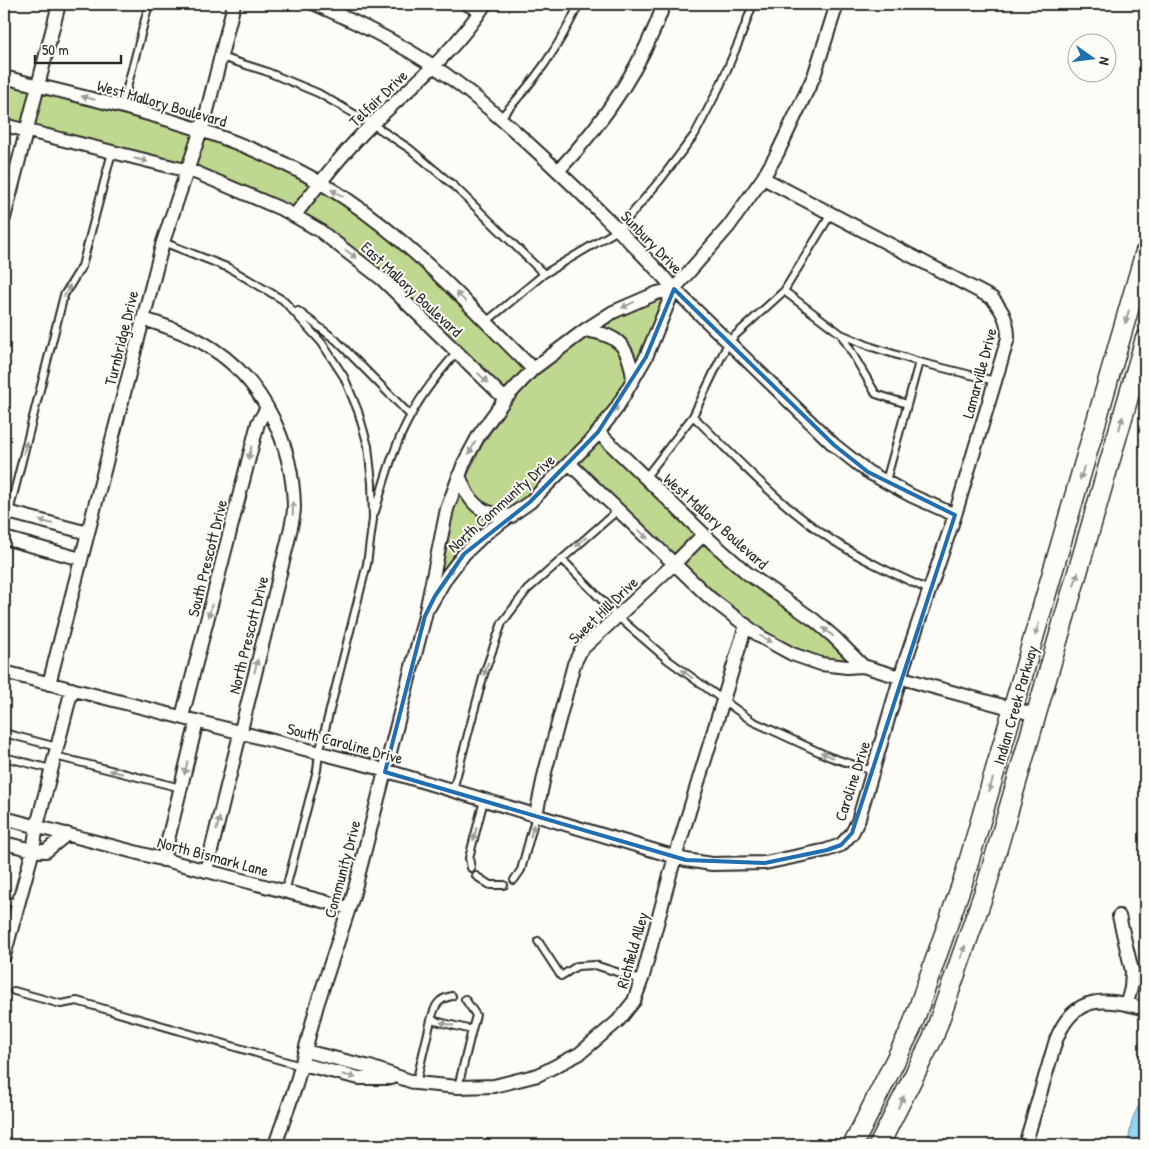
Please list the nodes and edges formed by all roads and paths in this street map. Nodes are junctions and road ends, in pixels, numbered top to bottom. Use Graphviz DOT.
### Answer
graph roads {
  1 [pos="58,4"];
  2 [pos="149,4"];
  3 [pos="234,4"];
  4 [pos="315,4"];
  5 [pos="467,4"];
  6 [pos="579,4"];
  7 [pos="664,4"];
  8 [pos="753,4"];
  9 [pos="837,4"];
  10 [pos="483,8"];
  11 [pos="221,57"];
  12 [pos="434,67"];
  13 [pos="4,77"];
  14 [pos="38,86"];
  15 [pos="122,107"];
  16 [pos="500,118"];
  17 [pos="372,124"];
  18 [pos="4,125"];
  19 [pos="200,129"];
  20 [pos="26,131"];
  21 [pos="112,152"];
  22 [pos="187,171"];
  23 [pos="558,171"];
  24 [pos="763,178"];
  25 [pos="320,183"];
  26 [pos="831,214"];
  27 [pos="294,216"];
  28 [pos="4,218"];
  29 [pos="618,230"];
  30 [pos="163,242"];
  31 [pos="1145,253"];
  32 [pos="544,274"];
  33 [pos="674,289"];
  34 [pos="784,291"];
  35 [pos="283,300"];
  36 [pos="143,319"];
  37 [pos="486,322"];
  38 [pos="585,330"];
  39 [pos="841,334"];
  40 [pos="1145,340"];
  41 [pos="729,341"];
  42 [pos="456,352"];
  43 [pos="919,362"];
  44 [pos="533,369"];
  45 [pos="633,379"];
  46 [pos="996,381"];
  47 [pos="506,400"];
  48 [pos="907,404"];
  49 [pos="267,408"];
  50 [pos="410,415"];
  51 [pos="692,416"];
  52 [pos="598,432"];
  53 [pos="570,464"];
  54 [pos="459,475"];
  55 [pos="645,478"];
  56 [pos="886,482"];
  57 [pos="618,510"];
  58 [pos="6,511"];
  59 [pos="955,515"];
  60 [pos="512,516"];
  61 [pos="373,519"];
  62 [pos="88,533"];
  63 [pos="704,535"];
  64 [pos="4,538"];
  65 [pos="81,559"];
  66 [pos="562,559"];
  67 [pos="674,564"];
  68 [pos="929,590"];
  69 [pos="425,616"];
  70 [pos="618,616"];
  71 [pos="746,625"];
  72 [pos="863,666"];
  73 [pos="4,672"];
  74 [pos="900,677"];
  75 [pos="49,684"];
  76 [pos="72,689"];
  77 [pos="722,699"];
  78 [pos="1014,708"];
  79 [pos="1036,714"];
  80 [pos="182,717"];
  81 [pos="198,721"];
  82 [pos="240,732"];
  83 [pos="4,733"];
  84 [pos="56,751"];
  85 [pos="319,752"];
  86 [pos="4,757"];
  87 [pos="51,769"];
  88 [pos="873,771"];
  89 [pos="385,772"];
  90 [pos="181,788"];
  91 [pos="453,790"];
  92 [pos="484,800"];
  93 [pos="536,815"];
  94 [pos="4,818"];
  95 [pos="37,826"];
  96 [pos="68,834"];
  97 [pos="4,843"];
  98 [pos="32,850"];
  99 [pos="676,857"];
  100 [pos="163,860"];
  101 [pos="471,868"];
  102 [pos="206,871"];
  103 [pos="476,876"];
  104 [pos="514,880"];
  105 [pos="504,884"];
  106 [pos="285,892"];
  107 [pos="4,900"];
  108 [pos="18,903"];
  109 [pos="350,908"];
  110 [pos="1118,916"];
  111 [pos="7,927"];
  112 [pos="538,941"];
  113 [pos="4,956"];
  114 [pos="641,980"];
  115 [pos="14,991"];
  116 [pos="452,996"];
  117 [pos="465,998"];
  118 [pos="1127,1003"];
  119 [pos="1145,1008"];
  120 [pos="431,1020"];
  121 [pos="472,1030"];
  122 [pos="302,1060"];
  123 [pos="416,1083"];
  124 [pos="458,1087"];
  125 [pos="281,1127"];
  126 [pos="275,1145"];
  127 [pos="282,1145"];
  128 [pos="853,1145"];
  129 [pos="879,1145"];
  130 [pos="1025,1145"];
  1 -- 14 [label="street"];
  2 -- 15 [label="lane"];
  3 -- 11 [label="street, Turnbridge Drive"];
  4 -- 12 [label="street, Sunbury Drive"];
  5 -- 10 [label="street"];
  6 -- 16 [label="lane"];
  7 -- 23 [label="street"];
  8 -- 29 [label="lane"];
  9 -- 24 [label="street, North Community Drive"];
  10 -- 12 [label="street, Telfair Drive"];
  11 -- 17 [label="lane"];
  11 -- 19 [label="street, Turnbridge Drive"];
  12 -- 16 [label="street, Sunbury Drive"];
  12 -- 17 [label="street, Telfair Drive"];
  13 -- 14 [label="street, West Mallory Boulevard"];
  15 -- 14 [label="street, West Mallory Boulevard, one-way"];
  14 -- 20 [label="street"];
  15 -- 19 [label="street, West Mallory Boulevard"];
  16 -- 23 [label="street, Sunbury Drive"];
  17 -- 25 [label="street, Telfair Drive"];
  17 -- 32 [label="lane"];
  18 -- 20 [label="street, East Mallory Boulevard"];
  19 -- 22 [label="street, Turnbridge Drive"];
  19 -- 25 [label="street, West Mallory Boulevard"];
  20 -- 21 [label="street, East Mallory Boulevard"];
  20 -- 28 [label="street"];
  21 -- 22 [label="street, East Mallory Boulevard, one-way"];
  58 -- 21 [label="lane, one-way"];
  22 -- 27 [label="street, East Mallory Boulevard"];
  22 -- 30 [label="street, Turnbridge Drive"];
  23 -- 29 [label="street, Sunbury Drive"];
  24 -- 26 [label="street, Lamarville Drive"];
  24 -- 33 [label="street, North Community Drive"];
  25 -- 27 [label="street, Telfair Drive"];
  37 -- 25 [label="street, West Mallory Boulevard, one-way"];
  26 -- 34 [label="lane"];
  26 -- 46 [label="street, Lamarville Drive"];
  27 -- 42 [label="street, East Mallory Boulevard, one-way"];
  29 -- 32 [label="lane"];
  29 -- 33 [label="street, Sunbury Drive"];
  30 -- 35 [label="lane"];
  30 -- 36 [label="street, Turnbridge Drive"];
  31 -- 78 [label="street, Indian Creek Parkway, one-way"];
  32 -- 37 [label="lane"];
  33 -- 38 [label="street, one-way"];
  33 -- 41 [label="street, Sunbury Drive"];
  33 -- 45 [label="street, North Community Drive"];
  34 -- 39 [label="lane"];
  34 -- 41 [label="lane"];
  35 -- 50 [label="lane"];
  35 -- 61 [label="lane"];
  36 -- 49 [label="street, North Prescott Drive"];
  36 -- 62 [label="street, Turnbridge Drive"];
  37 -- 44 [label="street, West Mallory Boulevard"];
  38 -- 44 [label="street"];
  38 -- 45 [label="street"];
  39 -- 43 [label="lane"];
  39 -- 48 [label="lane"];
  79 -- 40 [label="street, Indian Creek Parkway, one-way"];
  41 -- 51 [label="lane"];
  41 -- 56 [label="street, Sunbury Drive"];
  42 -- 47 [label="street, East Mallory Boulevard, one-way"];
  42 -- 50 [label="lane"];
  43 -- 46 [label="lane"];
  43 -- 48 [label="lane"];
  44 -- 47 [label="street"];
  52 -- 45 [label="street, North Community Drive, one-way"];
  46 -- 59 [label="street, Lamarville Drive"];
  47 -- 54 [label="street, one-way"];
  48 -- 56 [label="lane"];
  49 -- 80 [label="street, South Prescott Drive, one-way"];
  82 -- 49 [label="street, North Prescott Drive, one-way"];
  50 -- 61 [label="lane"];
  51 -- 55 [label="lane"];
  51 -- 68 [label="lane"];
  52 -- 53 [label="street, North Community Drive"];
  52 -- 55 [label="street, West Mallory Boulevard"];
  53 -- 57 [label="street"];
  53 -- 60 [label="street, North Community Drive"];
  54 -- 60 [label="street"];
  54 -- 69 [label="street"];
  55 -- 63 [label="street, West Mallory Boulevard"];
  56 -- 59 [label="street, Sunbury Drive"];
  57 -- 66 [label="lane, one-way"];
  57 -- 67 [label="street, one-way"];
  62 -- 58 [label="street, one-way"];
  59 -- 68 [label="street, Lamarville Drive"];
  69 -- 60 [label="street, North Community Drive, one-way"];
  61 -- 85 [label="lane"];
  62 -- 65 [label="street, Turnbridge Drive"];
  63 -- 67 [label="street, Sweet Hill Drive"];
  72 -- 63 [label="street, West Mallory Boulevard, one-way"];
  64 -- 65 [label="street"];
  65 -- 75 [label="street, Turnbridge Drive"];
  66 -- 70 [label="lane"];
  66 -- 91 [label="lane, one-way"];
  67 -- 70 [label="street, Sweet Hill Drive"];
  67 -- 71 [label="street"];
  68 -- 74 [label="street, Lamarville Drive"];
  69 -- 89 [label="street, Community Drive"];
  77 -- 70 [label="lane, one-way"];
  70 -- 93 [label="street, Sweet Hill Drive"];
  71 -- 72 [label="street, one-way"];
  71 -- 77 [label="street, Richfield Alley"];
  72 -- 74 [label="street"];
  73 -- 75 [label="street, South Caroline Drive"];
  74 -- 78 [label="street"];
  74 -- 88 [label="street, Caroline Drive"];
  75 -- 76 [label="street, South Caroline Drive"];
  76 -- 80 [label="street, South Caroline Drive"];
  76 -- 84 [label="street"];
  88 -- 77 [label="lane, one-way"];
  77 -- 99 [label="street, Richfield Alley"];
  78 -- 79 [label="street"];
  78 -- 128 [label="street, Indian Creek Parkway, one-way"];
  129 -- 79 [label="street, Indian Creek Parkway, one-way"];
  80 -- 81 [label="street, South Caroline Drive"];
  81 -- 82 [label="street, South Caroline Drive"];
  81 -- 90 [label="street, one-way"];
  82 -- 85 [label="street, South Caroline Drive"];
  102 -- 82 [label="street, North Prescott Drive, one-way"];
  83 -- 84 [label="lane"];
  84 -- 87 [label="street"];
  90 -- 84 [label="lane, one-way"];
  85 -- 89 [label="street, South Caroline Drive"];
  85 -- 106 [label="lane"];
  86 -- 87 [label="lane"];
  87 -- 95 [label="street"];
  88 -- 99 [label="street, Caroline Drive"];
  89 -- 91 [label="street, South Caroline Drive"];
  89 -- 109 [label="street, Community Drive"];
  90 -- 100 [label="street"];
  91 -- 92 [label="street, South Caroline Drive"];
  92 -- 93 [label="street, South Caroline Drive"];
  92 -- 101 [label="lane, one-way"];
  93 -- 99 [label="street, South Caroline Drive"];
  104 -- 93 [label="lane, one-way"];
  94 -- 95 [label="street, North Bismark Lane"];
  95 -- 96 [label="street, North Bismark Lane"];
  95 -- 98 [label="street"];
  96 -- 98 [label="street"];
  96 -- 100 [label="street, North Bismark Lane"];
  97 -- 98 [label="street"];
  98 -- 108 [label="street"];
  99 -- 114 [label="street, Richfield Alley"];
  100 -- 102 [label="street, North Bismark Lane"];
  102 -- 106 [label="street, North Bismark Lane"];
  103 -- 105 [label="lane"];
  106 -- 109 [label="street, North Bismark Lane"];
  107 -- 108 [label="lane"];
  108 -- 111 [label="street"];
  109 -- 122 [label="street, Community Drive"];
  110 -- 118 [label="street"];
  111 -- 113 [label="street"];
  112 -- 114 [label="lane"];
  114 -- 124 [label="street, Richfield Alley"];
  115 -- 122 [label="lane"];
  116 -- 120 [label="lane"];
  117 -- 121 [label="lane"];
  118 -- 119 [label="street"];
  118 -- 130 [label="street"];
  121 -- 120 [label="lane, one-way"];
  120 -- 123 [label="lane"];
  121 -- 124 [label="lane"];
  122 -- 123 [label="street, Richfield Alley"];
  122 -- 125 [label="street, Community Drive"];
  123 -- 124 [label="street, Richfield Alley"];
  125 -- 126 [label="street, Community Drive"];
  125 -- 127 [label="street, Community Drive"];
}
